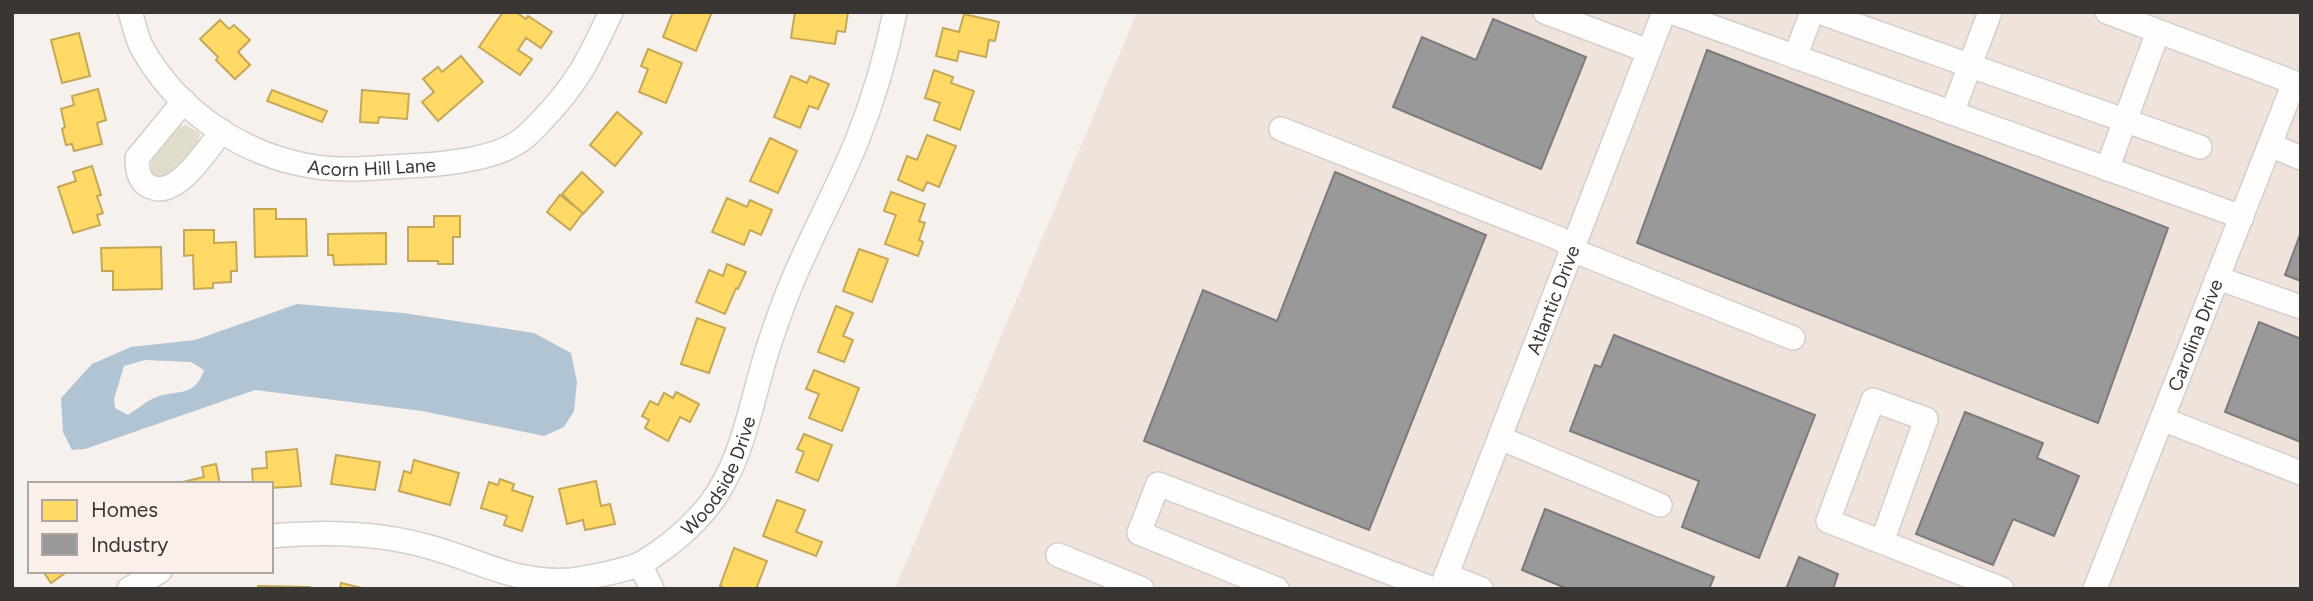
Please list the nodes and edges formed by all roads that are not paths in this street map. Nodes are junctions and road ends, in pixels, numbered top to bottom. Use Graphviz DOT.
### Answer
graph roads {
  1 [pos="130,12"];
  2 [pos="611,12"];
  3 [pos="895,12"];
  4 [pos="1545,12"];
  5 [pos="1664,12"];
  6 [pos="1671,12"];
  7 [pos="1812,12"];
  8 [pos="1819,12"];
  9 [pos="1990,12"];
  10 [pos="2107,12"];
  11 [pos="2154,24"];
  12 [pos="1648,51"];
  13 [pos="1796,57"];
  14 [pos="1970,65"];
  15 [pos="2297,84"];
  16 [pos="184,101"];
  17 [pos="1952,113"];
  18 [pos="2125,120"];
  19 [pos="1281,129"];
  20 [pos="222,131"];
  21 [pos="2270,145"];
  22 [pos="2200,146"];
  23 [pos="2301,158"];
  24 [pos="2107,169"];
  25 [pos="2242,217"];
  26 [pos="1572,250"];
  27 [pos="2217,278"];
  28 [pos="2301,307"];
  29 [pos="1793,338"];
  30 [pos="2162,419"];
  31 [pos="1500,438"];
  32 [pos="2301,473"];
  33 [pos="1660,505"];
  34 [pos="273,536"];
  35 [pos="1882,542"];
  36 [pos="1058,555"];
  37 [pos="640,564"];
  38 [pos="157,573"];
  39 [pos="1440,584"];
  40 [pos="129,589"];
  41 [pos="652,589"];
  42 [pos="1142,589"];
  43 [pos="1277,589"];
  44 [pos="1481,589"];
  45 [pos="2002,589"];
  46 [pos="2095,589"];
  1 -- 16 [label="street, Acorn Hill Lane"];
  2 -- 20 [label="street, Acorn Hill Lane"];
  3 -- 37 [label="street, Woodside Drive"];
  4 -- 12 [label="street"];
  5 -- 12 [label="street, Atlantic Drive"];
  6 -- 13 [label="street"];
  7 -- 13 [label="street"];
  8 -- 14 [label="street"];
  9 -- 14 [label="street"];
  10 -- 11 [label="street"];
  11 -- 15 [label="street"];
  11 -- 18 [label="street"];
  12 -- 26 [label="street, Atlantic Drive"];
  13 -- 17 [label="street"];
  14 -- 17 [label="street"];
  14 -- 18 [label="street"];
  15 -- 21 [label="street, Carolina Drive"];
  16 -- 20 [label="street, Acorn Hill Lane"];
  16 -- 20 [label="street"];
  17 -- 24 [label="street"];
  18 -- 22 [label="street"];
  18 -- 24 [label="street"];
  19 -- 26 [label="street"];
  21 -- 23 [label="street"];
  21 -- 25 [label="street, Carolina Drive"];
  24 -- 25 [label="street"];
  25 -- 27 [label="street, Carolina Drive"];
  26 -- 29 [label="street"];
  26 -- 31 [label="street, Atlantic Drive"];
  27 -- 28 [label="street"];
  27 -- 30 [label="street, Carolina Drive"];
  30 -- 32 [label="street"];
  30 -- 46 [label="street, Carolina Drive"];
  31 -- 33 [label="street"];
  31 -- 39 [label="street, Atlantic Drive"];
  34 -- 37 [label="street, Woodside Drive"];
  35 -- 35 [label="street"];
  35 -- 45 [label="street"];
  36 -- 42 [label="street"];
  37 -- 41 [label="street"];
  38 -- 40 [label="street"];
  39 -- 43 [label="street"];
  39 -- 44 [label="street"];
}
